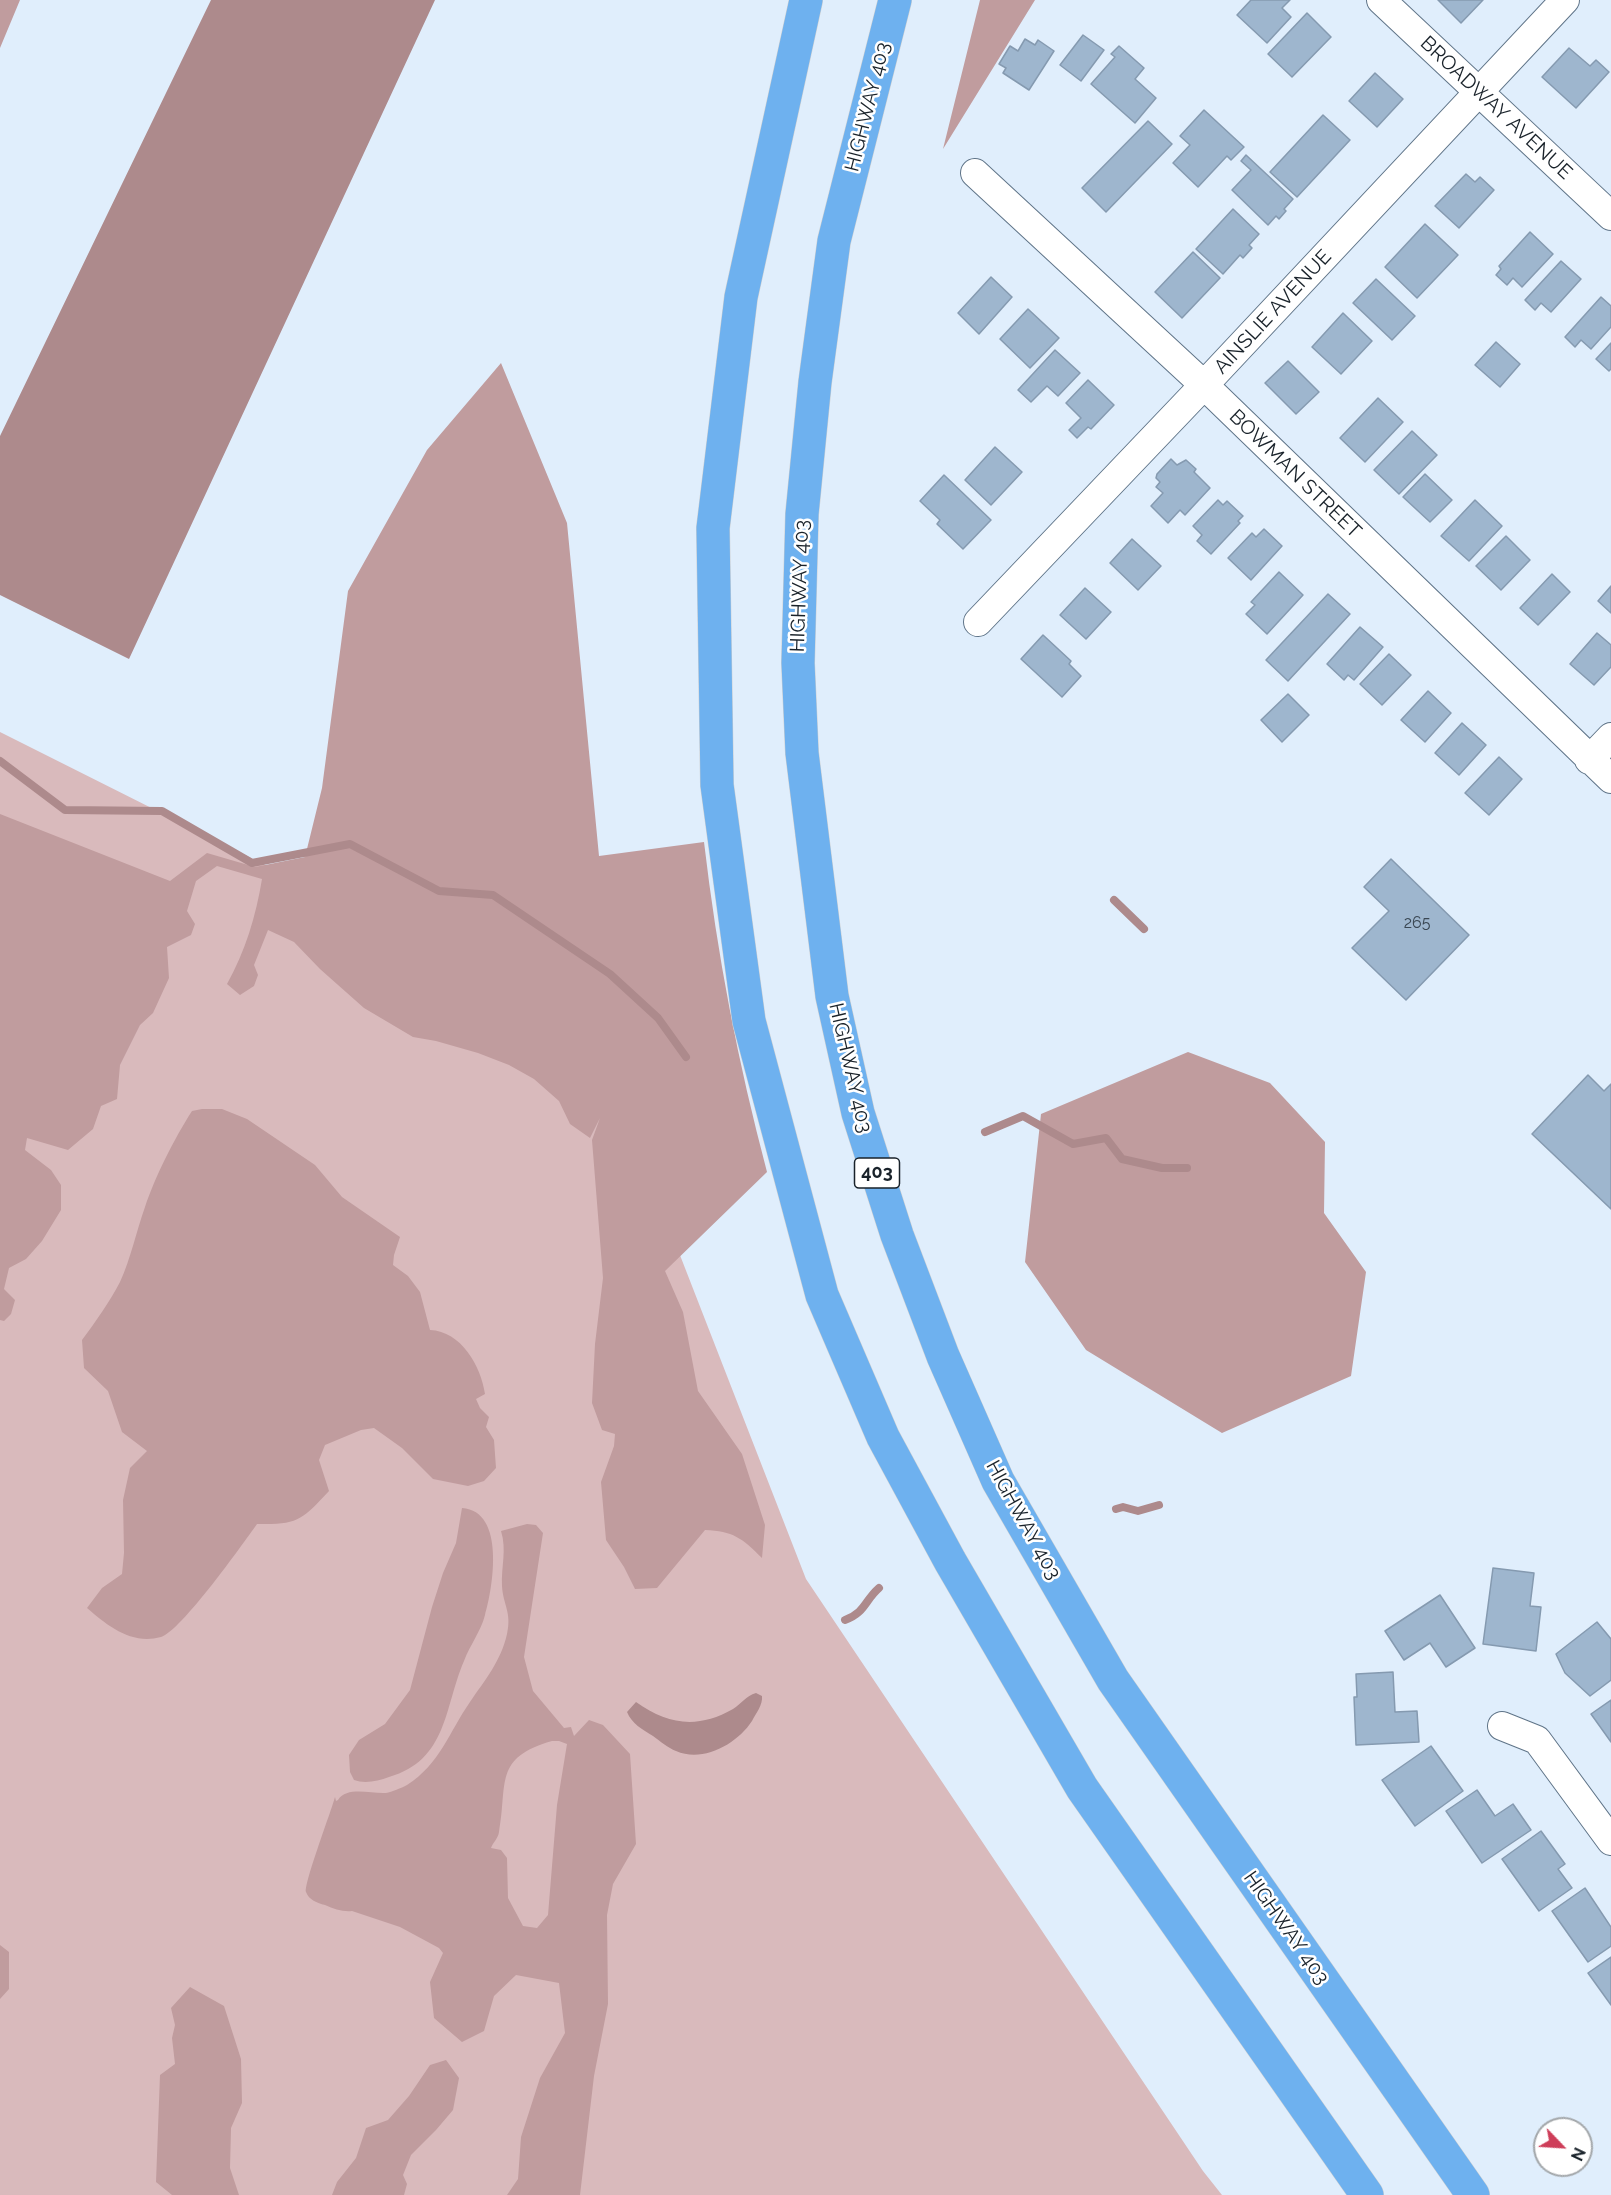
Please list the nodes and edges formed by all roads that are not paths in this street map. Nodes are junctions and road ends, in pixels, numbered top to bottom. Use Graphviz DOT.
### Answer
graph roads {
  1 [pos="806,0"];
  2 [pos="895,0"];
  3 [pos="1382,0"];
  4 [pos="1564,0"];
  5 [pos="1480,92"];
  6 [pos="975,173"];
  7 [pos="1611,216"];
  8 [pos="1204,386"];
  9 [pos="978,622"];
  10 [pos="1611,737"];
  11 [pos="1589,760"];
  12 [pos="1611,779"];
  13 [pos="1502,1726"];
  14 [pos="1611,1841"];
  15 [pos="1367,2195"];
  16 [pos="1473,2195"];
  1 -- 15 [label="highway"];
  2 -- 16 [label="highway, HIGHWAY 403 / 403"];
  3 -- 5 [label="street, BROADWAY AVENUE"];
  4 -- 5 [label="street, AINSLIE AVENUE"];
  5 -- 7 [label="street, BROADWAY AVENUE"];
  5 -- 8 [label="street, AINSLIE AVENUE"];
  6 -- 8 [label="street, BOWMAN STREET"];
  8 -- 9 [label="street, AINSLIE AVENUE"];
  8 -- 11 [label="street, BOWMAN STREET"];
  10 -- 11 [label="street"];
  11 -- 12 [label="street, BOWMAN STREET"];
  13 -- 14 [label="street"];
}
